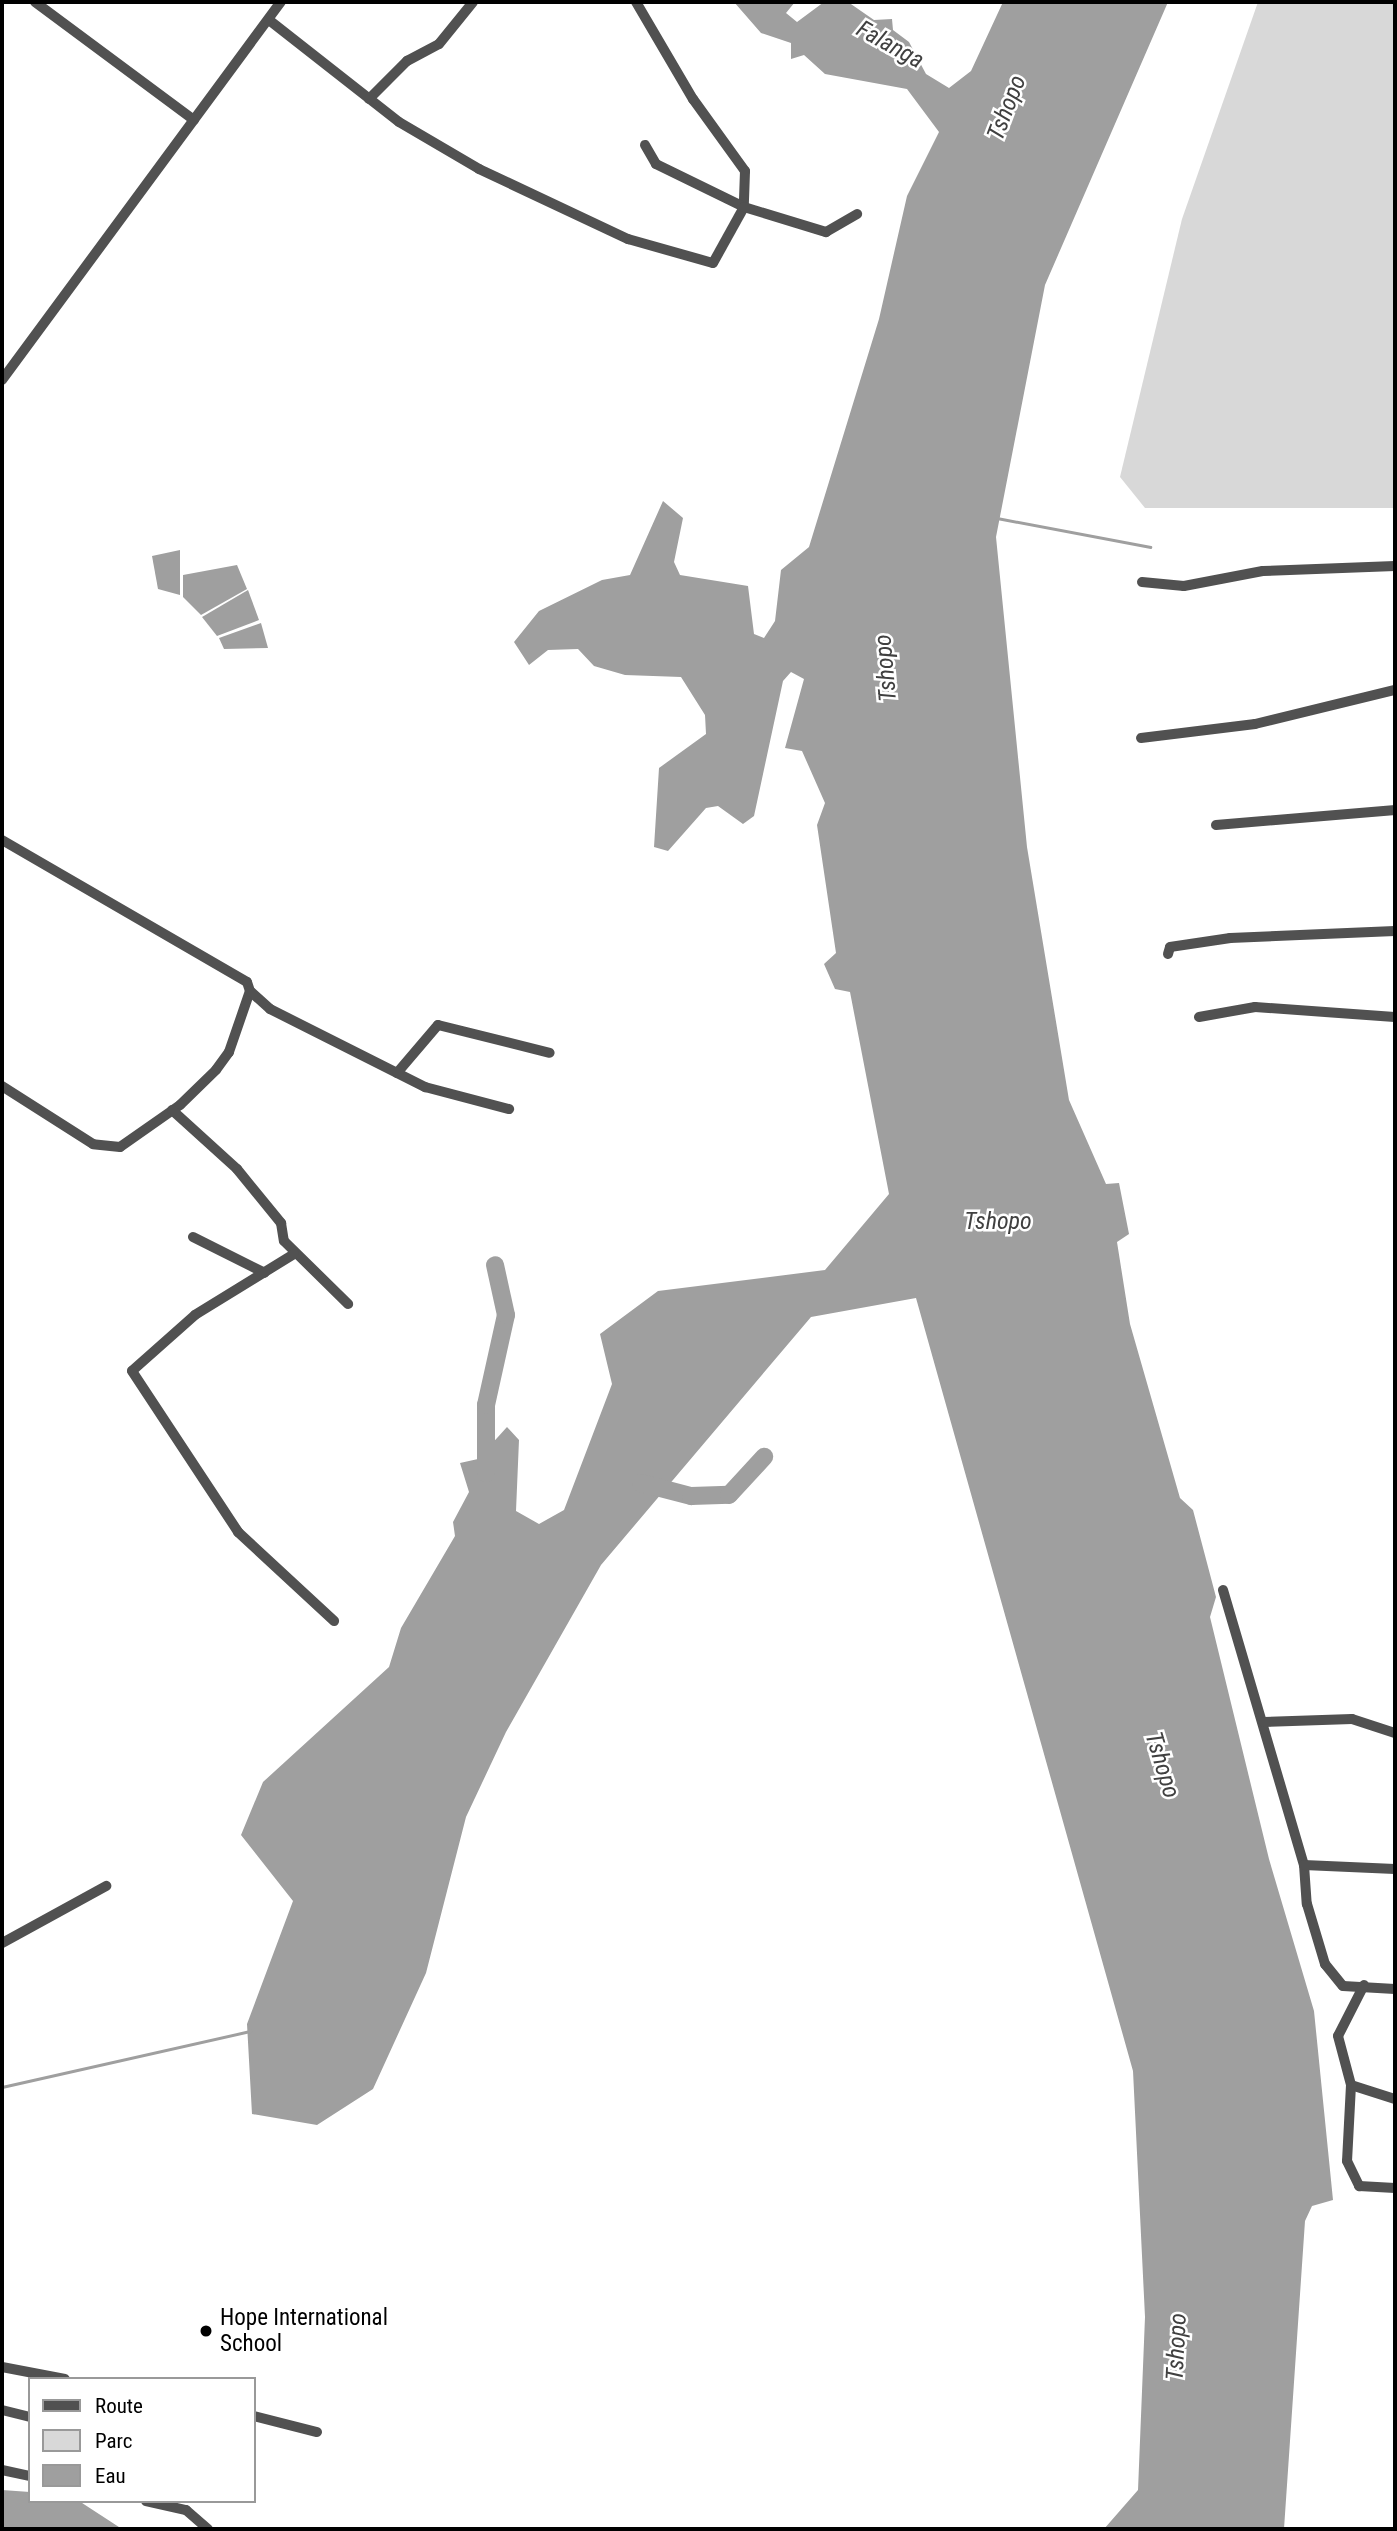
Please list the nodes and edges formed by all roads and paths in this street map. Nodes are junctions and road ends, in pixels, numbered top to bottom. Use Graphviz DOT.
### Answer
graph roads {
  1 [pos="35,2"];
  2 [pos="281,2"];
  3 [pos="473,2"];
  4 [pos="636,2"];
  5 [pos="268,20"];
  6 [pos="369,99"];
  7 [pos="194,120"];
  8 [pos="645,145"];
  9 [pos="744,206"];
  10 [pos="857,214"];
  11 [pos="2,380"];
  12 [pos="1395,566"];
  13 [pos="1142,582"];
  14 [pos="1395,690"];
  15 [pos="1140,738"];
  16 [pos="1395,810"];
  17 [pos="1216,825"];
  18 [pos="2,840"];
  19 [pos="1395,931"];
  20 [pos="1168,954"];
  21 [pos="250,990"];
  22 [pos="1199,1017"];
  23 [pos="1395,1017"];
  24 [pos="550,1054"];
  25 [pos="397,1073"];
  26 [pos="2,1086"];
  27 [pos="509,1109"];
  28 [pos="172,1110"];
  29 [pos="193,1237"];
  30 [pos="294,1254"];
  31 [pos="265,1273"];
  32 [pos="348,1304"];
  33 [pos="1223,1590"];
  34 [pos="334,1621"];
  35 [pos="1264,1722"];
  36 [pos="1395,1733"];
  37 [pos="1304,1865"];
  38 [pos="1395,1869"];
  39 [pos="106,1886"];
  40 [pos="2,1943"];
  41 [pos="1364,1985"];
  42 [pos="1395,1989"];
  43 [pos="1351,2085"];
  44 [pos="1395,2099"];
  45 [pos="1395,2188"];
  46 [pos="2,2367"];
  47 [pos="54,2377"];
  48 [pos="2,2410"];
  49 [pos="28,2416"];
  50 [pos="256,2417"];
  51 [pos="317,2432"];
  52 [pos="2,2470"];
  53 [pos="28,2476"];
  54 [pos="155,2503"];
  55 [pos="208,2529"];
  1 -- 7 [label="street"];
  2 -- 5 [label="street"];
  3 -- 6 [label="street"];
  4 -- 9 [label="street"];
  5 -- 6 [label="street"];
  5 -- 7 [label="street"];
  6 -- 9 [label="street"];
  7 -- 11 [label="street"];
  8 -- 9 [label="street"];
  9 -- 10 [label="street"];
  12 -- 13 [label="street"];
  14 -- 15 [label="street"];
  16 -- 17 [label="street"];
  18 -- 21 [label="street"];
  19 -- 20 [label="street"];
  21 -- 25 [label="street"];
  21 -- 28 [label="street"];
  22 -- 23 [label="street"];
  24 -- 25 [label="street"];
  25 -- 27 [label="street"];
  26 -- 28 [label="street"];
  28 -- 30 [label="street"];
  29 -- 31 [label="street"];
  30 -- 31 [label="street"];
  30 -- 32 [label="street"];
  31 -- 34 [label="street"];
  33 -- 35 [label="street"];
  35 -- 36 [label="street"];
  35 -- 37 [label="street"];
  37 -- 38 [label="street"];
  37 -- 41 [label="street"];
  39 -- 40 [label="street"];
  41 -- 42 [label="street"];
  41 -- 43 [label="street"];
  43 -- 44 [label="street"];
  43 -- 45 [label="street"];
  46 -- 47 [label="street"];
  48 -- 49 [label="street"];
  50 -- 51 [label="street"];
  52 -- 53 [label="street"];
  54 -- 55 [label="street"];
}
